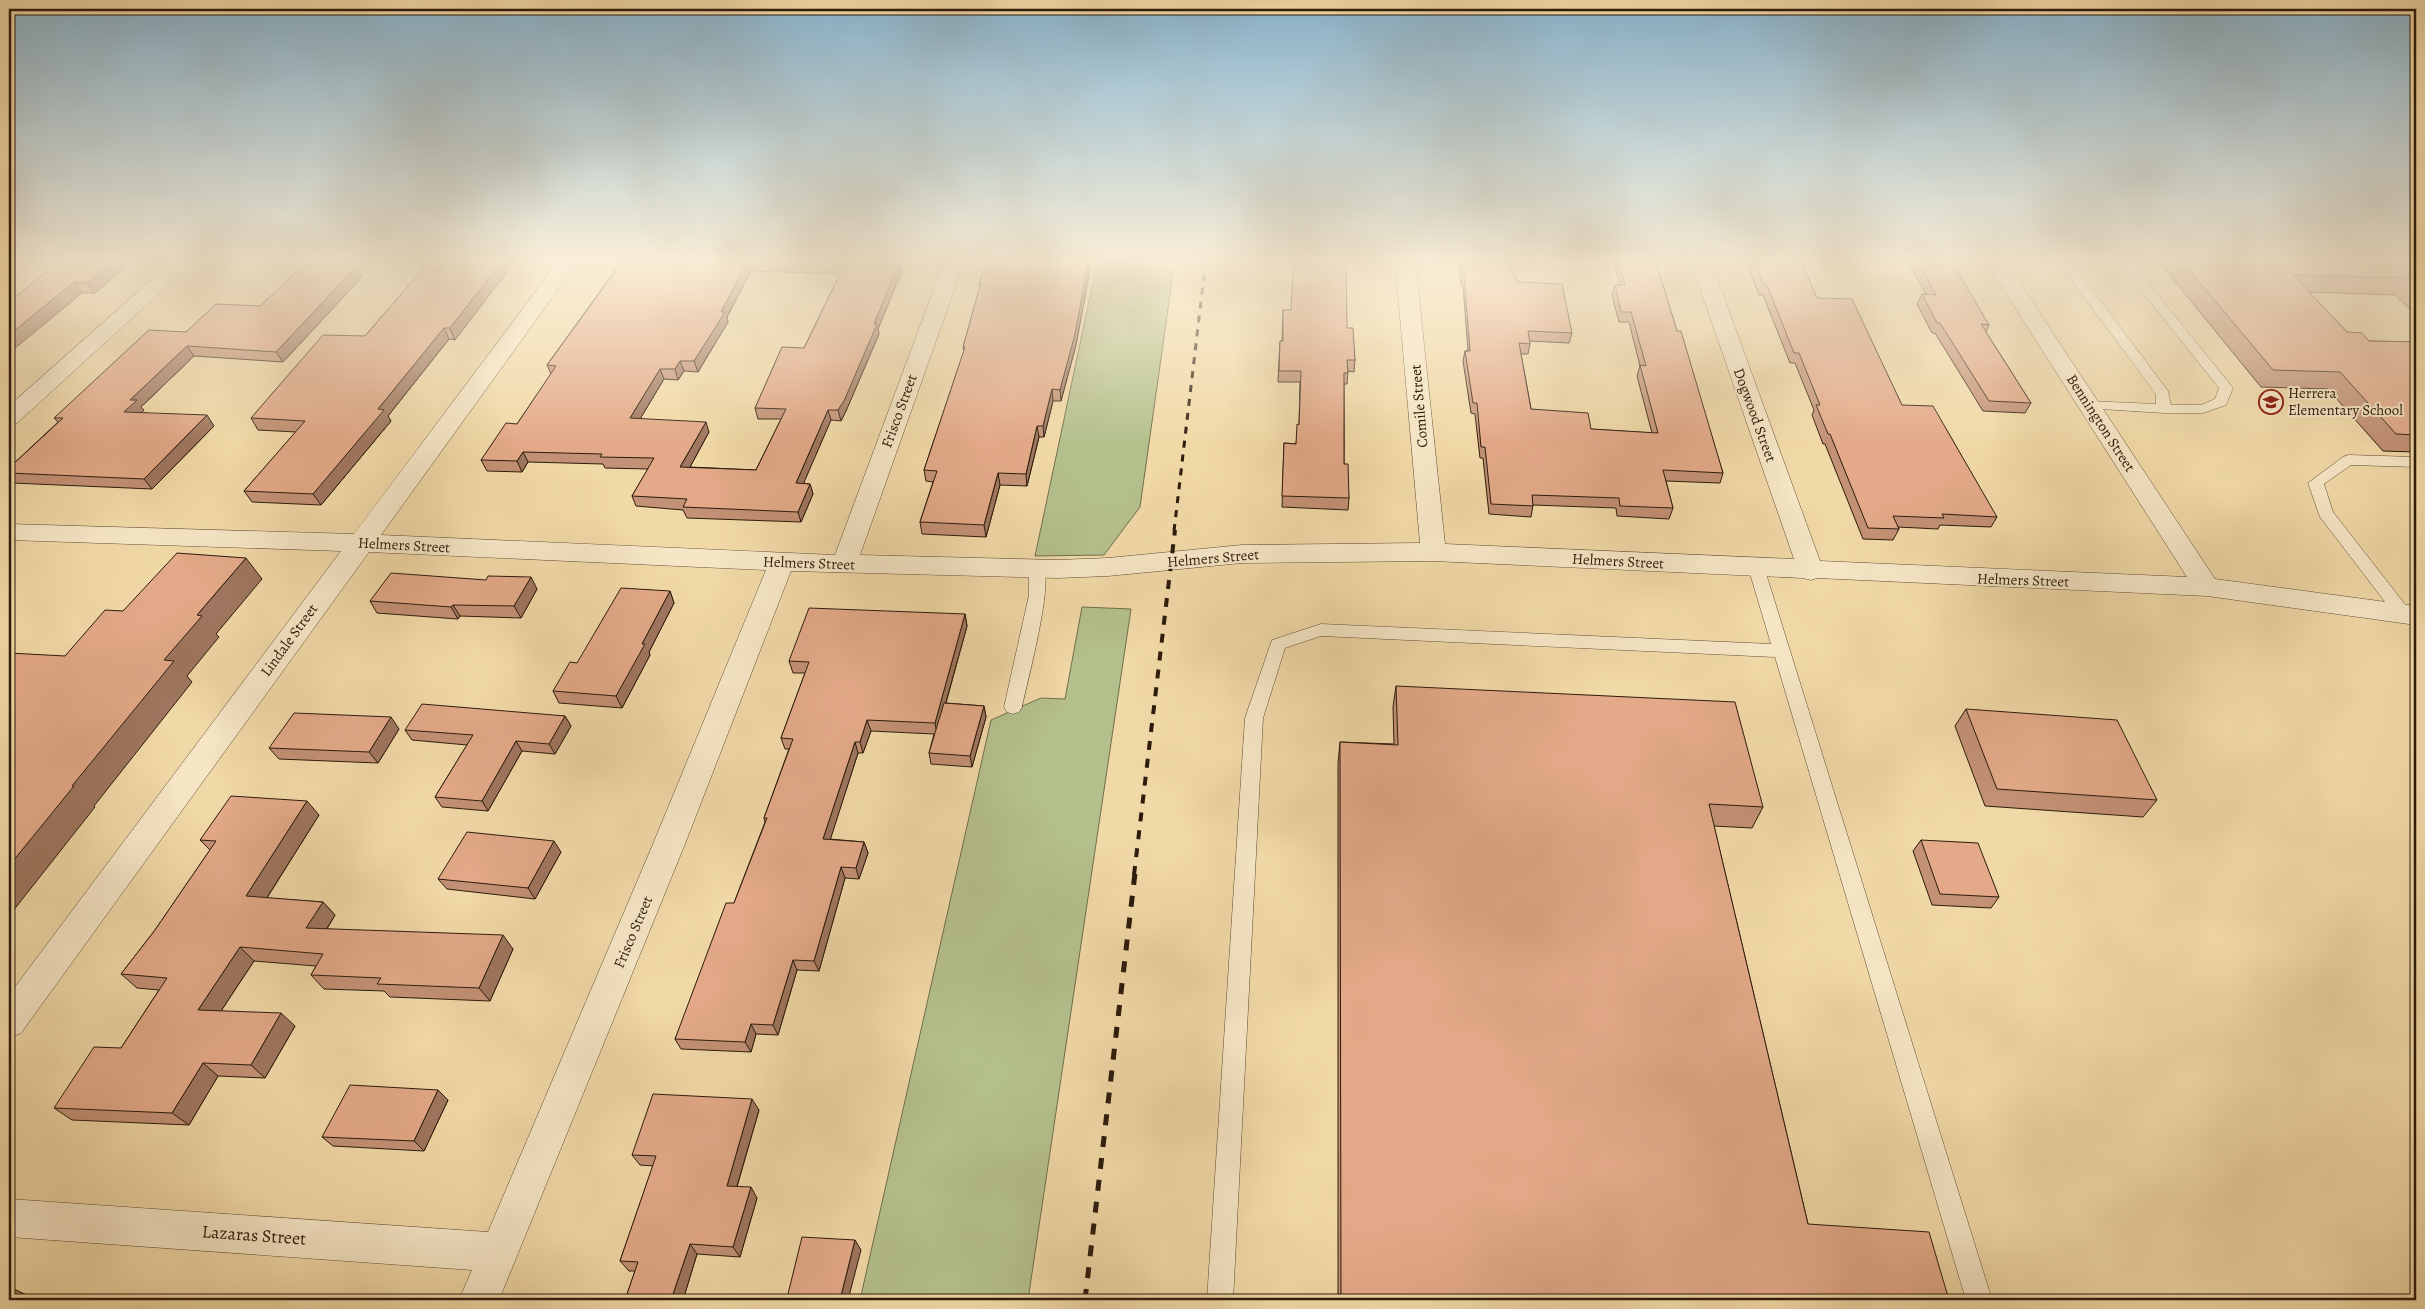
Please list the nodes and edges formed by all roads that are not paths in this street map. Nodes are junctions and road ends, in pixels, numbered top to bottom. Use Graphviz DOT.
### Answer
graph roads {
  1 [pos="119,320"];
  2 [pos="525,320"];
  3 [pos="933,320"];
  4 [pos="1411,320"];
  5 [pos="1722,320"];
  6 [pos="2033,320"];
  7 [pos="2107,320"];
  8 [pos="2171,320"];
  9 [pos="2089,406"];
  10 [pos="2164,408"];
  11 [pos="9,418"];
  12 [pos="2416,462"];
  13 [pos="9,532"];
  14 [pos="361,543"];
  15 [pos="1433,552"];
  16 [pos="782,562"];
  17 [pos="844,564"];
  18 [pos="1756,567"];
  19 [pos="1037,569"];
  20 [pos="1810,570"];
  21 [pos="2207,587"];
  22 [pos="2412,621"];
  23 [pos="1782,651"];
  24 [pos="1012,707"];
  25 [pos="9,1022"];
  26 [pos="9,1218"];
  27 [pos="500,1252"];
  28 [pos="480,1300"];
  29 [pos="1220,1300"];
  30 [pos="1979,1300"];
  1 -- 11 [label="street"];
  2 -- 14 [label="street, Lindale Street"];
  3 -- 17 [label="street, Frisco Street"];
  4 -- 15 [label="street, Comile Street"];
  5 -- 20 [label="street, Dogwood Street"];
  6 -- 9 [label="street, Bennington Street"];
  7 -- 10 [label="lane"];
  8 -- 10 [label="lane"];
  9 -- 10 [label="lane"];
  9 -- 21 [label="street, Bennington Street"];
  12 -- 22 [label="lane"];
  13 -- 14 [label="street, Helmers Street"];
  14 -- 16 [label="street, Helmers Street"];
  14 -- 25 [label="street, Lindale Street"];
  15 -- 18 [label="street, Helmers Street"];
  15 -- 19 [label="street, Helmers Street"];
  16 -- 17 [label="street, Helmers Street"];
  16 -- 27 [label="street, Frisco Street"];
  17 -- 19 [label="street, Helmers Street"];
  18 -- 20 [label="street, Helmers Street"];
  18 -- 23 [label="lane"];
  19 -- 24 [label="lane"];
  20 -- 21 [label="street, Helmers Street"];
  21 -- 22 [label="street, Helmers Street"];
  23 -- 29 [label="lane"];
  23 -- 30 [label="lane"];
  26 -- 27 [label="street, Lazaras Street"];
  27 -- 28 [label="street, Frisco Street"];
}
